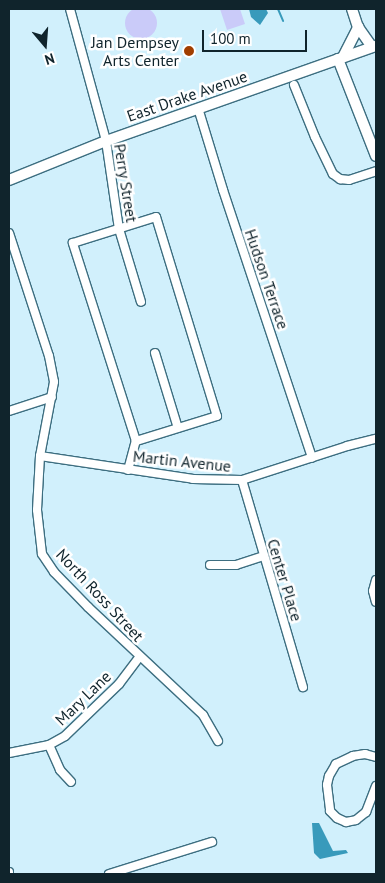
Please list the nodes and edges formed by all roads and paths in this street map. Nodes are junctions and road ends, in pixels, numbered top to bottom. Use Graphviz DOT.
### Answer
graph roads {
  1 [pos="70,9"];
  2 [pos="352,9"];
  3 [pos="358,27"];
  4 [pos="374,47"];
  5 [pos="340,58"];
  6 [pos="294,85"];
  7 [pos="198,108"];
  8 [pos="106,141"];
  9 [pos="376,156"];
  10 [pos="376,170"];
  11 [pos="9,180"];
  12 [pos="119,229"];
  13 [pos="9,233"];
  14 [pos="141,302"];
  15 [pos="155,353"];
  16 [pos="52,397"];
  17 [pos="9,411"];
  18 [pos="178,428"];
  19 [pos="376,439"];
  20 [pos="136,441"];
  21 [pos="40,456"];
  22 [pos="312,458"];
  23 [pos="128,470"];
  24 [pos="242,480"];
  25 [pos="264,556"];
  26 [pos="210,565"];
  27 [pos="376,580"];
  28 [pos="376,602"];
  29 [pos="139,657"];
  30 [pos="303,687"];
  31 [pos="218,742"];
  32 [pos="49,745"];
  33 [pos="9,753"];
  34 [pos="376,757"];
  35 [pos="70,782"];
  36 [pos="376,786"];
  37 [pos="212,842"];
  38 [pos="109,874"];
  1 -- 8 [label="street, Perry Street"];
  2 -- 3 [label="street"];
  3 -- 4 [label="street"];
  3 -- 5 [label="street"];
  4 -- 5 [label="street, East Drake Avenue"];
  5 -- 7 [label="street, East Drake Avenue"];
  5 -- 9 [label="street"];
  6 -- 10 [label="street"];
  7 -- 8 [label="street, East Drake Avenue"];
  7 -- 22 [label="street, Hudson Terrace"];
  8 -- 11 [label="street, East Drake Avenue"];
  8 -- 12 [label="street, Perry Street"];
  12 -- 14 [label="street, Perry Street"];
  12 -- 18 [label="street"];
  12 -- 20 [label="street"];
  13 -- 16 [label="street, North Ross Street"];
  15 -- 18 [label="street"];
  16 -- 17 [label="street"];
  16 -- 21 [label="street, North Ross Street"];
  18 -- 20 [label="street"];
  19 -- 22 [label="street, Martin Avenue"];
  20 -- 23 [label="street"];
  21 -- 23 [label="street, Martin Avenue"];
  21 -- 29 [label="street, North Ross Street"];
  22 -- 24 [label="street, Martin Avenue"];
  23 -- 24 [label="street, Martin Avenue"];
  24 -- 25 [label="street, Center Place"];
  25 -- 26 [label="street"];
  25 -- 30 [label="street, Center Place"];
  27 -- 28 [label="street"];
  29 -- 31 [label="street, North Ross Street"];
  29 -- 32 [label="street, Mary Lane"];
  32 -- 33 [label="street, Mary Lane"];
  32 -- 35 [label="street"];
  34 -- 36 [label="street"];
  37 -- 38 [label="street"];
}
